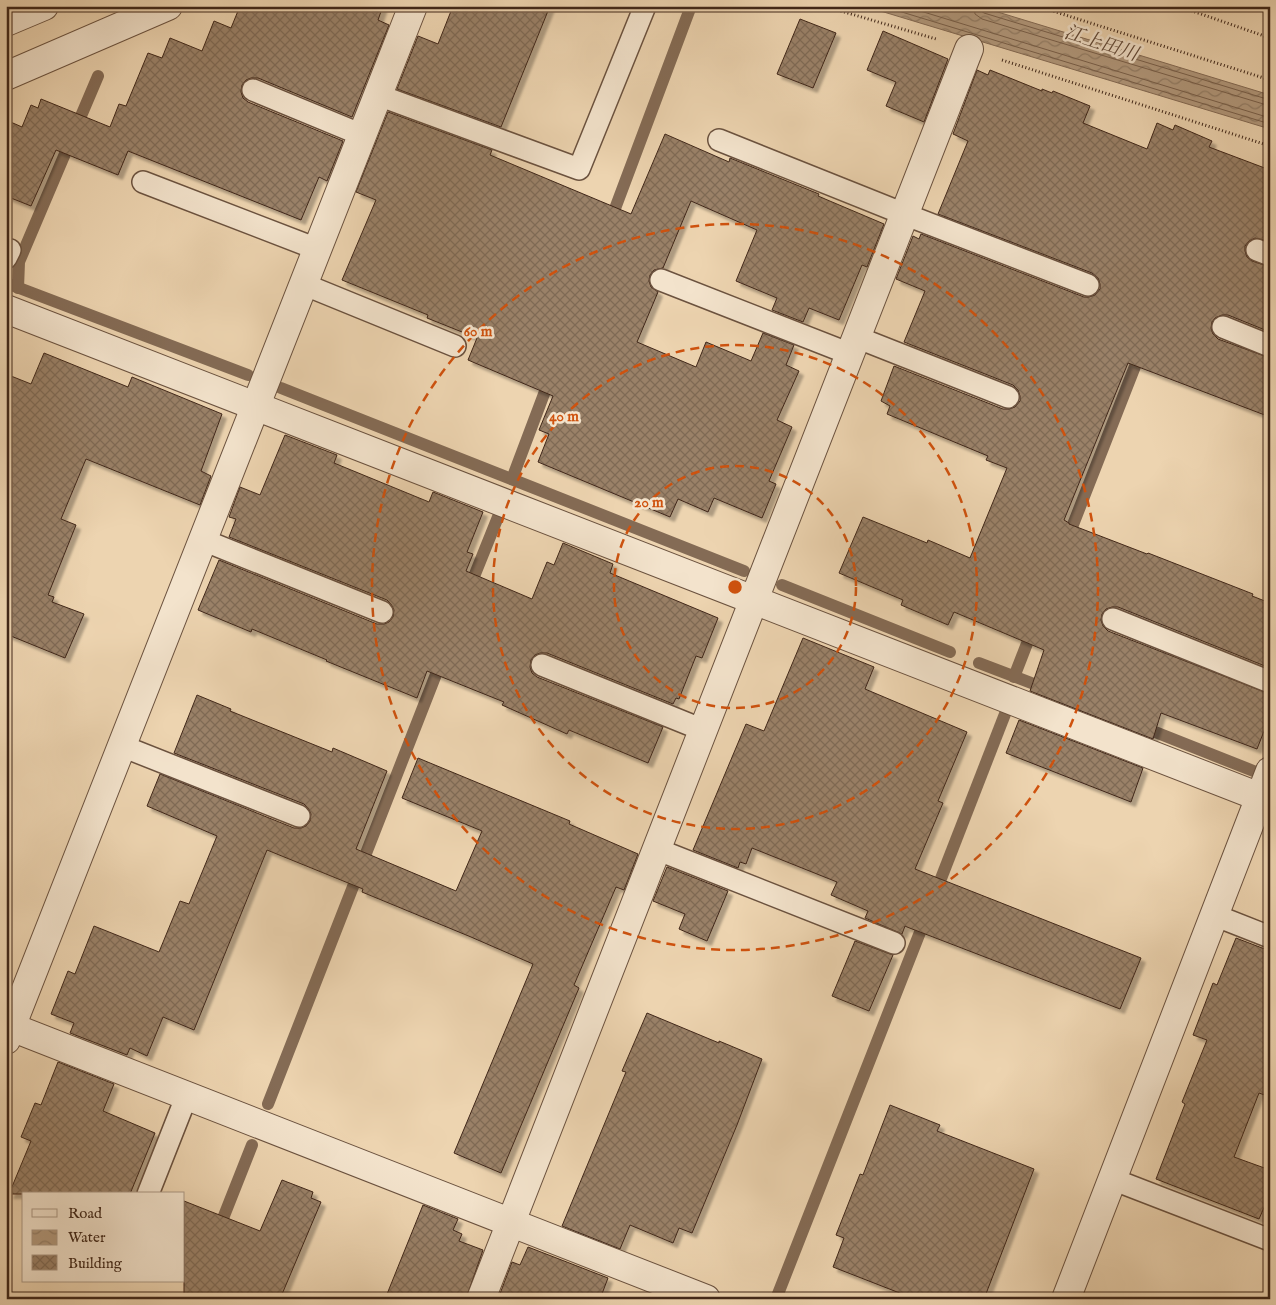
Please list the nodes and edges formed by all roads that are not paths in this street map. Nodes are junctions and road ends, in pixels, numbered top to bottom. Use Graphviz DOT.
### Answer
graph roads {
  1 [pos="44,6"];
  2 [pos="168,6"];
  3 [pos="413,6"];
  4 [pos="645,6"];
  5 [pos="6,22"];
  6 [pos="969,49"];
  7 [pos="6,76"];
  8 [pos="253,90"];
  9 [pos="378,95"];
  10 [pos="362,135"];
  11 [pos="719,140"];
  12 [pos="143,182"];
  13 [pos="904,214"];
  14 [pos="317,250"];
  15 [pos="661,280"];
  16 [pos="303,284"];
  17 [pos="1088,285"];
  18 [pos="6,309"];
  19 [pos="1224,327"];
  20 [pos="455,346"];
  21 [pos="853,346"];
  22 [pos="1270,346"];
  23 [pos="1008,397"];
  24 [pos="256,407"];
  25 [pos="203,540"];
  26 [pos="753,601"];
  27 [pos="382,612"];
  28 [pos="1113,620"];
  29 [pos="542,665"];
  30 [pos="1270,682"];
  31 [pos="703,730"];
  32 [pos="122,746"];
  33 [pos="1270,771"];
  34 [pos="1265,800"];
  35 [pos="299,816"];
  36 [pos="656,849"];
  37 [pos="1214,915"];
  38 [pos="1270,937"];
  39 [pos="894,943"];
  40 [pos="8,1031"];
  41 [pos="186,1095"];
  42 [pos="1112,1178"];
  43 [pos="149,1192"];
  44 [pos="511,1222"];
  45 [pos="1270,1240"];
  46 [pos="695,1297"];
  47 [pos="481,1299"];
  48 [pos="1066,1299"];
  1 -- 5 [label="street"];
  2 -- 7 [label="street"];
  3 -- 9 [label="street"];
  4 -- 9 [label="lane"];
  6 -- 13 [label="street"];
  8 -- 10 [label="lane"];
  9 -- 10 [label="street"];
  10 -- 14 [label="street"];
  11 -- 13 [label="lane"];
  12 -- 14 [label="lane"];
  13 -- 17 [label="lane"];
  13 -- 21 [label="street"];
  14 -- 16 [label="street"];
  15 -- 21 [label="lane"];
  16 -- 20 [label="lane"];
  16 -- 24 [label="street"];
  18 -- 24 [label="street"];
  19 -- 22 [label="lane"];
  21 -- 23 [label="lane"];
  21 -- 26 [label="street"];
  24 -- 25 [label="street"];
  24 -- 26 [label="street"];
  25 -- 27 [label="lane"];
  25 -- 32 [label="street"];
  26 -- 31 [label="street"];
  26 -- 34 [label="street"];
  28 -- 30 [label="lane"];
  29 -- 31 [label="lane"];
  31 -- 36 [label="street"];
  32 -- 35 [label="lane"];
  32 -- 40 [label="street"];
  33 -- 34 [label="street"];
  34 -- 37 [label="street"];
  36 -- 39 [label="lane"];
  36 -- 44 [label="street"];
  37 -- 38 [label="lane"];
  37 -- 42 [label="street"];
  40 -- 41 [label="street"];
  41 -- 43 [label="lane"];
  41 -- 44 [label="street"];
  42 -- 45 [label="lane"];
  42 -- 48 [label="street"];
  44 -- 46 [label="street"];
  44 -- 47 [label="street"];
}
